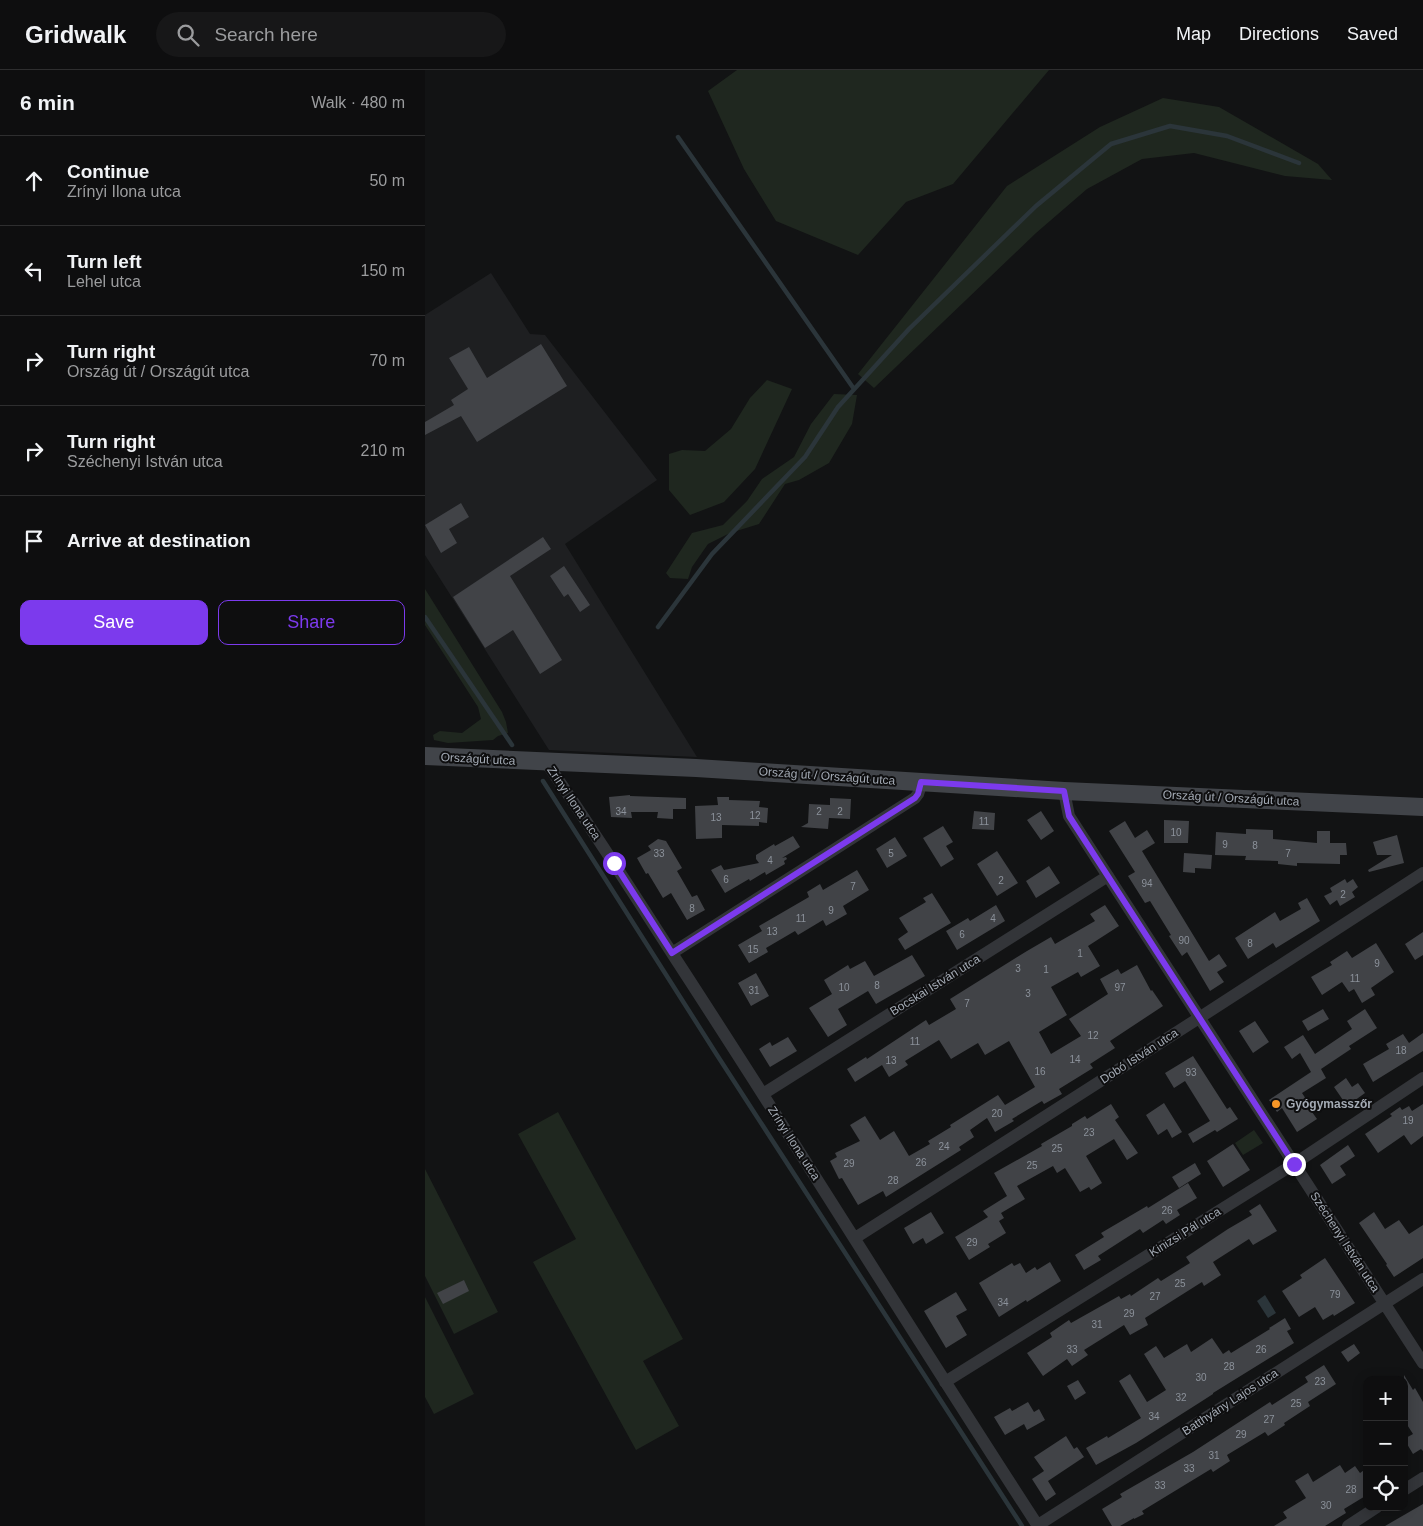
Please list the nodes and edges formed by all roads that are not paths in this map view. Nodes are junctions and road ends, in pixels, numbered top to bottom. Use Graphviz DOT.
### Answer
graph roads {
  1 [pos="425,756"];
  2 [pos="538,762"];
  3 [pos="921,782"];
  4 [pos="1064,791"];
  5 [pos="1423,807"];
  6 [pos="1423,873"];
  7 [pos="1108,876"];
  8 [pos="672,953"];
  9 [pos="1199,1018"];
  10 [pos="1423,1078"];
  11 [pos="763,1094"];
  12 [pos="1294,1164"];
  13 [pos="855,1238"];
  14 [pos="1423,1279"];
  15 [pos="1385,1304"];
  16 [pos="1423,1363"];
  17 [pos="945,1382"];
  18 [pos="1423,1478"];
  19 [pos="1408,1487"];
  20 [pos="1371,1511"];
  21 [pos="1038,1526"];
  22 [pos="1348,1526"];
  1 -- 2 [label="main road, Országút utca"];
  2 -- 3 [label="main road, Ország út / Országút utca"];
  2 -- 8 [label="street, Zrínyi Ilona utca"];
  3 -- 4 [label="main road, Ország út / Országút utca"];
  3 -- 8 [label="street"];
  4 -- 5 [label="main road, Ország út / Országút utca"];
  4 -- 7 [label="street, Széchenyi István utca"];
  6 -- 9 [label="street, Dobó István utca"];
  7 -- 9 [label="street, Széchenyi István utca"];
  7 -- 11 [label="street, Bocskai István utca"];
  8 -- 11 [label="street, Zrínyi Ilona utca"];
  9 -- 12 [label="street, Széchenyi István utca"];
  9 -- 13 [label="street, Dobó István utca"];
  10 -- 12 [label="street, Kinizsi Pál utca"];
  11 -- 13 [label="street, Zrínyi Ilona utca"];
  12 -- 15 [label="street, Széchenyi István utca"];
  12 -- 17 [label="street, Kinizsi Pál utca"];
  13 -- 17 [label="street, Zrínyi Ilona utca"];
  14 -- 15 [label="street, Batthyány Lajos utca"];
  15 -- 16 [label="street, Széchenyi István utca"];
  15 -- 21 [label="street, Batthyány Lajos utca"];
  17 -- 21 [label="street, Zrínyi Ilona utca"];
  18 -- 19 [label="street"];
  20 -- 22 [label="street"];
}
